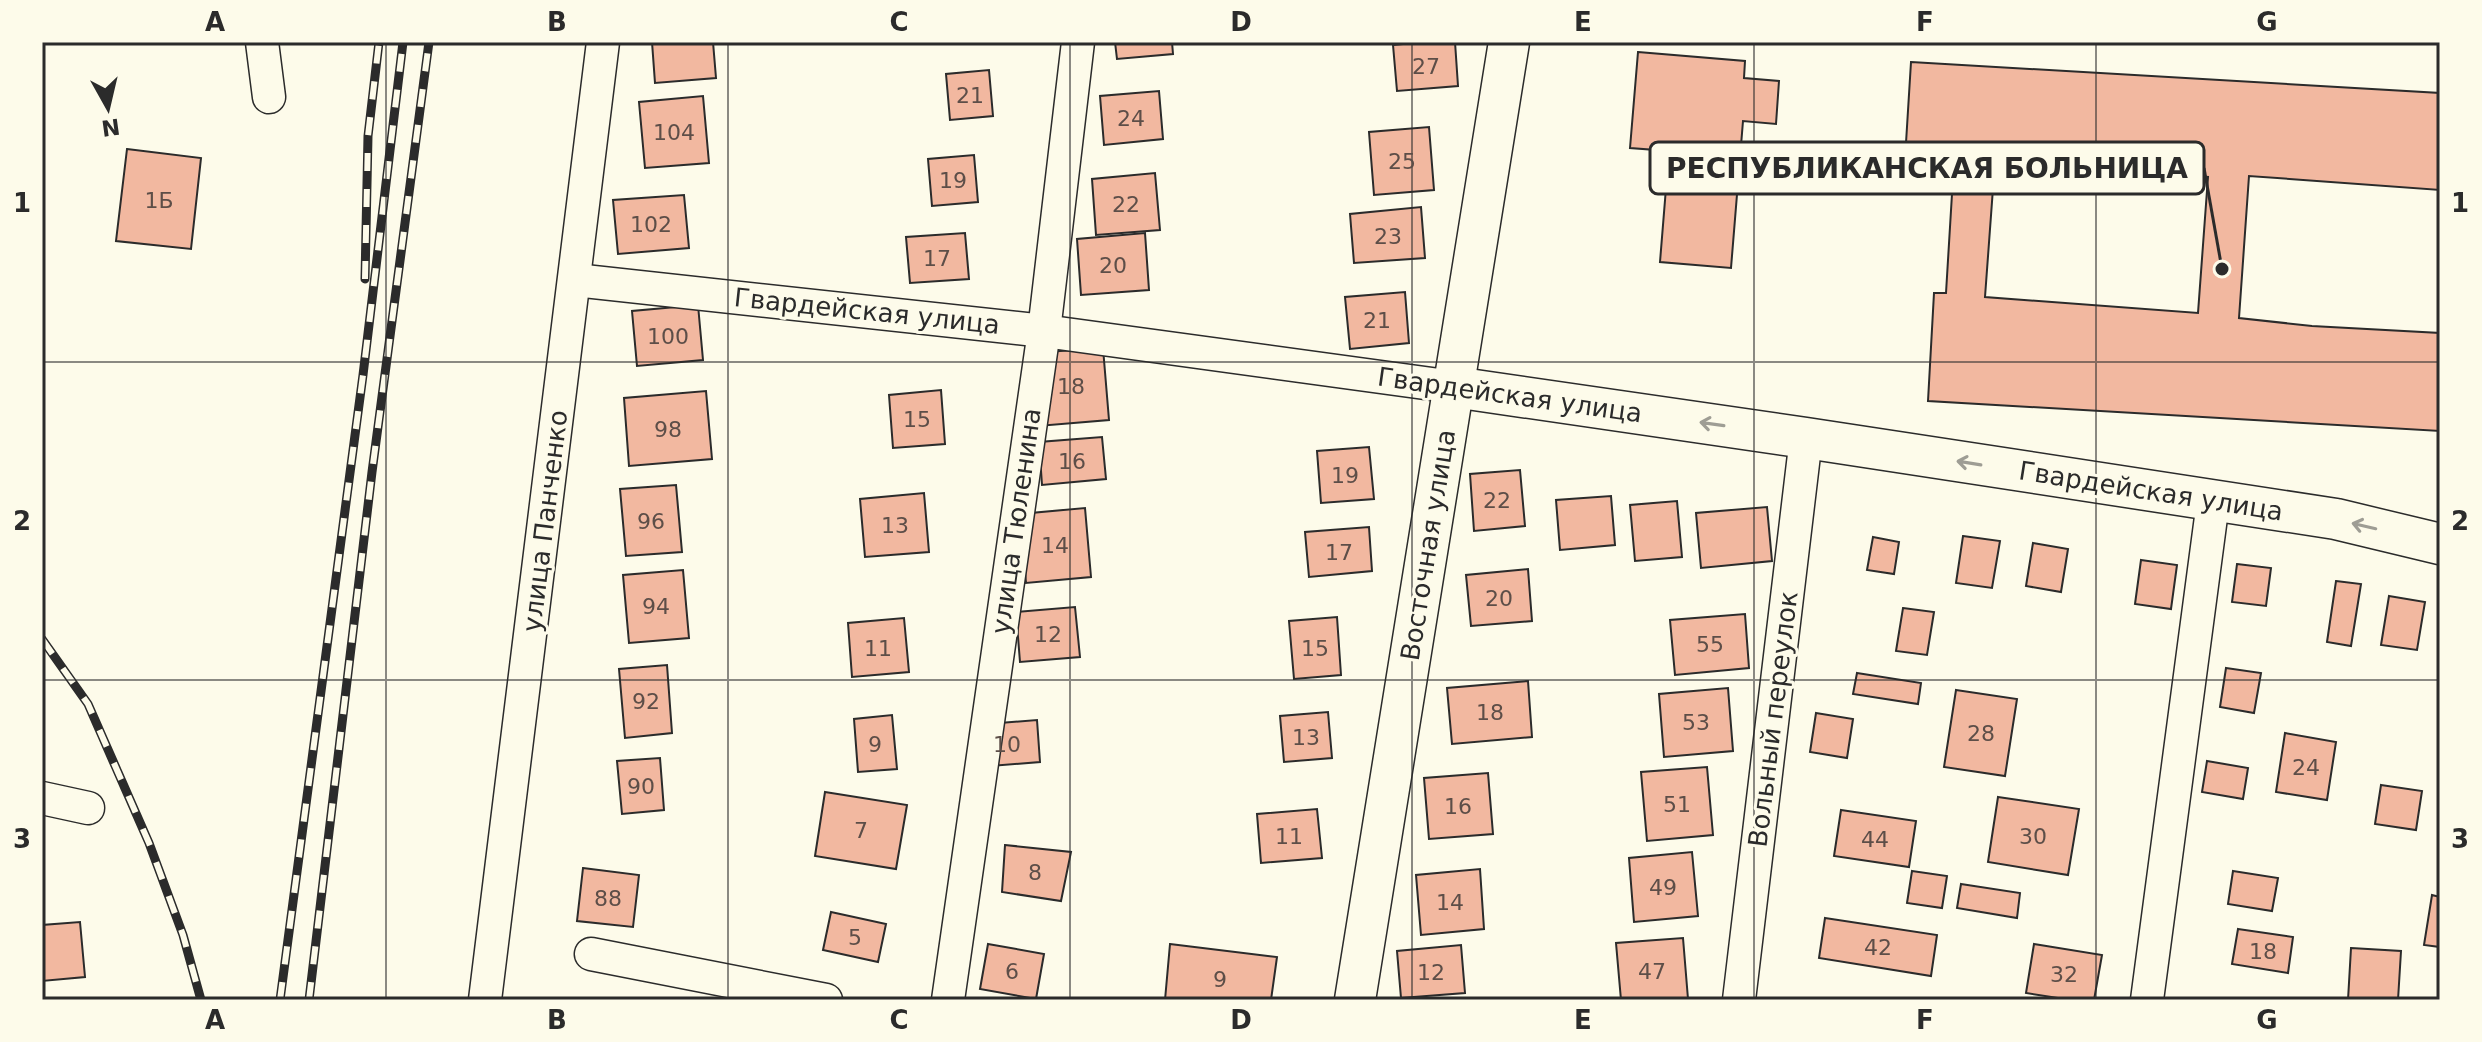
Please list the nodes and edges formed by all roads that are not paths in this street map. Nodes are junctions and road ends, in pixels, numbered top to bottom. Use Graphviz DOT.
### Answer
graph roads {
  1 [pos="262,42"];
  2 [pos="603,42"];
  3 [pos="1078,42"];
  4 [pos="1509,42"];
  5 [pos="269,97"];
  6 [pos="575,280"];
  7 [pos="1044,331"];
  8 [pos="1454,387"];
  9 [pos="1806,438"];
  10 [pos="2213,502"];
  11 [pos="2440,544"];
  12 [pos="42,798"];
  13 [pos="88,808"];
  14 [pos="591,954"];
  15 [pos="485,1000"];
  16 [pos="826,1000"];
  17 [pos="948,1000"];
  18 [pos="1355,1000"];
  19 [pos="1739,1000"];
  20 [pos="2147,1000"];
  1 -- 5 [label="street"];
  2 -- 6 [label="street, улица Панченко"];
  3 -- 7 [label="street, улица Тюленина"];
  4 -- 8 [label="street, Восточная улица"];
  6 -- 7 [label="street, Гвардейская улица"];
  6 -- 15 [label="street, улица Панченко"];
  7 -- 8 [label="street, Гвардейская улица"];
  7 -- 17 [label="street, улица Тюленина"];
  9 -- 8 [label="street, Гвардейская улица, one-way"];
  8 -- 18 [label="street, Восточная улица"];
  10 -- 9 [label="street, Гвардейская улица, one-way"];
  9 -- 19 [label="street, Вольный переулок"];
  11 -- 10 [label="street, Гвардейская улица, one-way"];
  10 -- 20 [label="street"];
  12 -- 13 [label="street"];
  14 -- 16 [label="street"];
}
